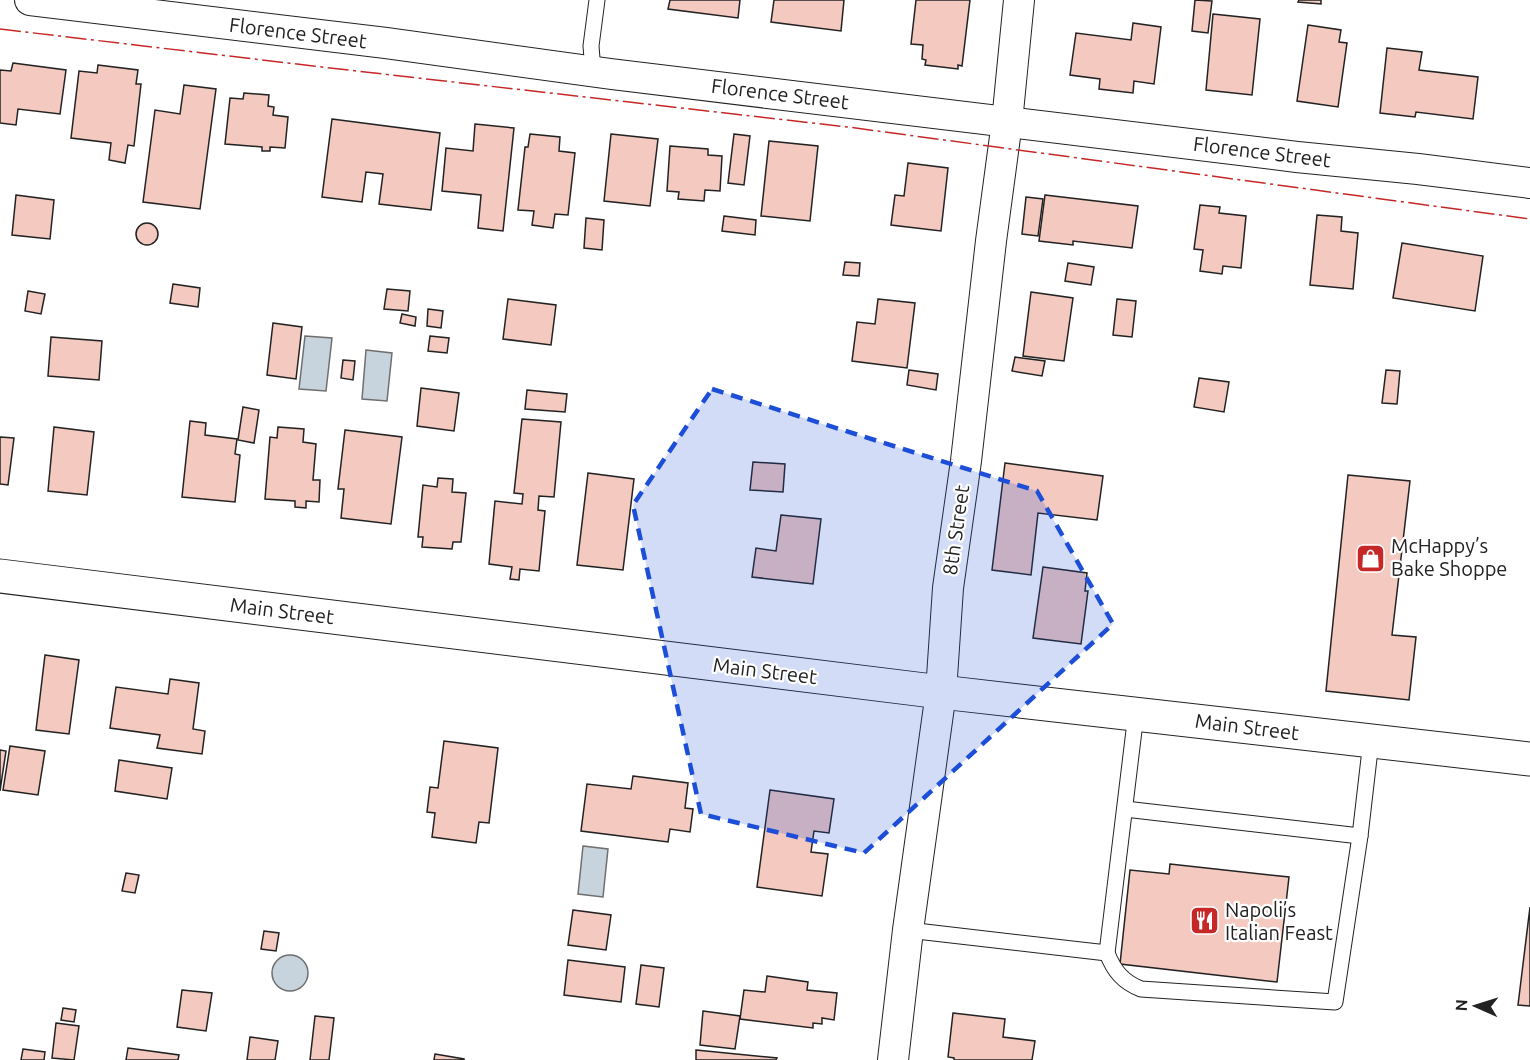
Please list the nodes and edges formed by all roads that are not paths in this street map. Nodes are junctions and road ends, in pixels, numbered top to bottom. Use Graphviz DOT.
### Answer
graph roads {
  1 [pos="30,0"];
  2 [pos="597,0"];
  3 [pos="1019,0"];
  4 [pos="593,71"];
  5 [pos="1007,122"];
  6 [pos="1530,183"];
  7 [pos="0,576"];
  8 [pos="941,692"];
  9 [pos="1136,714"];
  10 [pos="1371,741"];
  11 [pos="1530,759"];
  12 [pos="1125,809"];
  13 [pos="1360,836"];
  14 [pos="908,930"];
  15 [pos="1107,953"];
  16 [pos="893,1060"];
  1 -- 4 [label="street, Florence Street"];
  2 -- 4 [label="lane"];
  3 -- 5 [label="street, 8th Street"];
  4 -- 5 [label="street, Florence Street"];
  5 -- 6 [label="street, Florence Street"];
  5 -- 8 [label="street, 8th Street"];
  7 -- 8 [label="main road, Main Street"];
  8 -- 9 [label="main road, Main Street"];
  8 -- 14 [label="street, 8th Street"];
  9 -- 10 [label="main road, Main Street"];
  9 -- 12 [label="lane"];
  10 -- 11 [label="main road, Main Street"];
  10 -- 13 [label="lane"];
  12 -- 13 [label="lane"];
  12 -- 15 [label="lane"];
  13 -- 15 [label="lane"];
  14 -- 15 [label="lane"];
  14 -- 16 [label="street, 8th Street"];
}
